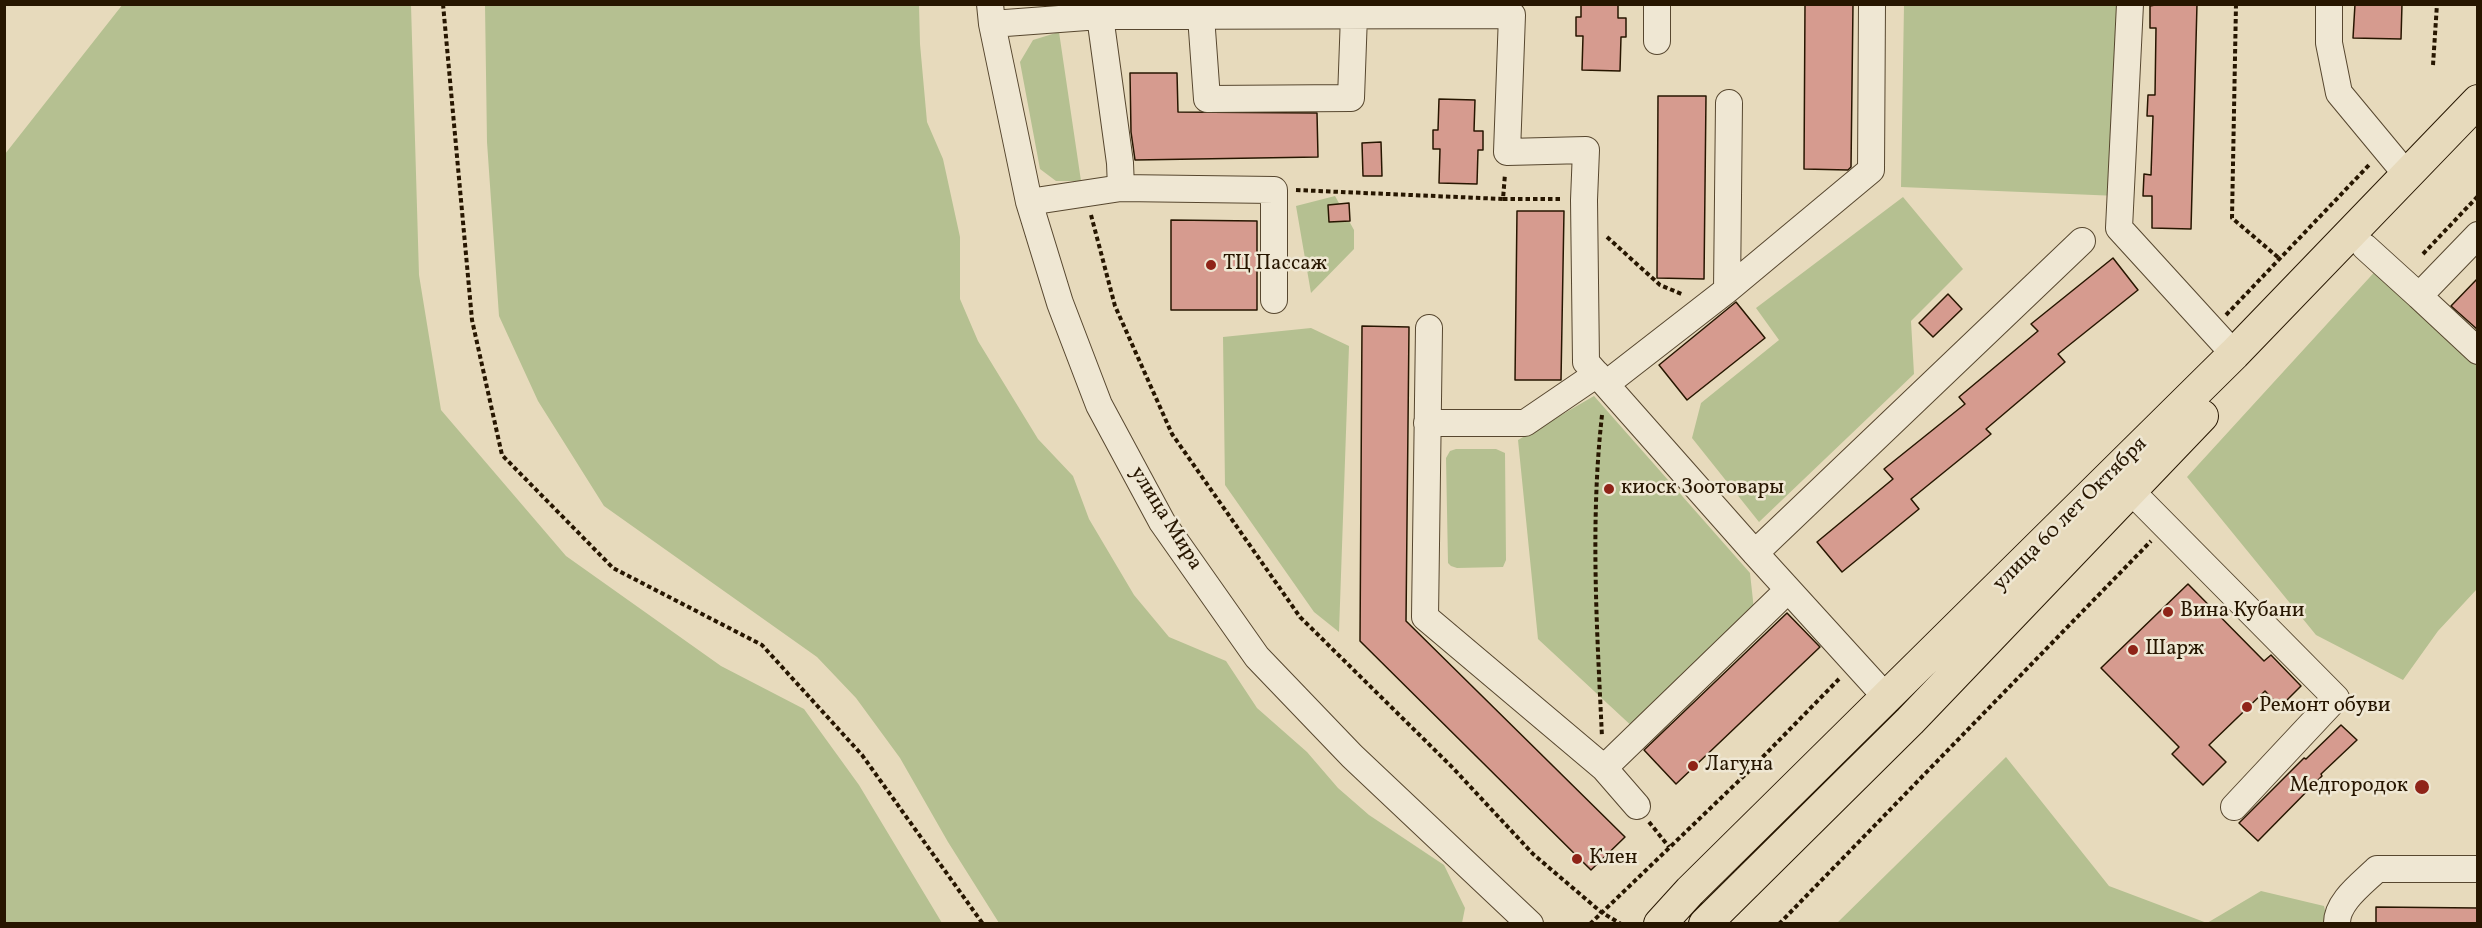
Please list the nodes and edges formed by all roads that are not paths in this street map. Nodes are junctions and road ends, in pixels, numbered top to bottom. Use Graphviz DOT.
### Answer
graph roads {
  1 [pos="1657,4"];
  2 [pos="1872,4"];
  3 [pos="2130,4"];
  4 [pos="2329,4"];
  5 [pos="1518,10"];
  6 [pos="1055,12"];
  7 [pos="991,14"];
  8 [pos="1354,15"];
  9 [pos="1100,16"];
  10 [pos="1201,16"];
  11 [pos="1657,41"];
  12 [pos="2478,101"];
  13 [pos="1729,103"];
  14 [pos="2478,130"];
  15 [pos="2407,175"];
  16 [pos="1121,188"];
  17 [pos="1029,202"];
  18 [pos="2478,235"];
  19 [pos="2082,241"];
  20 [pos="2365,247"];
  21 [pos="2419,296"];
  22 [pos="1717,297"];
  23 [pos="1274,300"];
  24 [pos="1429,328"];
  25 [pos="2478,351"];
  26 [pos="2241,361"];
  27 [pos="1601,379"];
  28 [pos="1427,423"];
  29 [pos="2130,490"];
  30 [pos="1755,553"];
  31 [pos="1788,590"];
  32 [pos="1886,697"];
  33 [pos="1910,721"];
  34 [pos="1604,768"];
  35 [pos="1637,806"];
  36 [pos="2234,807"];
  37 [pos="2478,869"];
  38 [pos="2346,912"];
  39 [pos="1530,924"];
  40 [pos="1660,924"];
  41 [pos="1705,924"];
  42 [pos="2337,924"];
  1 -- 11 [label="street"];
  2 -- 22 [label="street"];
  3 -- 26 [label="street"];
  4 -- 15 [label="street"];
  5 -- 8 [label="street"];
  5 -- 27 [label="street"];
  6 -- 7 [label="street"];
  6 -- 9 [label="street"];
  7 -- 17 [label="street, улица Мира"];
  8 -- 10 [label="street"];
  8 -- 10 [label="street"];
  9 -- 10 [label="street"];
  9 -- 16 [label="street"];
  12 -- 15 [label="main road, улица 60 лет Октября"];
  13 -- 22 [label="street"];
  14 -- 20 [label="main road, улица 60 лет Октября"];
  15 -- 26 [label="main road, улица 60 лет Октября"];
  16 -- 17 [label="street"];
  16 -- 23 [label="street"];
  17 -- 39 [label="street, улица Мира"];
  18 -- 21 [label="street"];
  19 -- 30 [label="street"];
  20 -- 21 [label="street"];
  20 -- 26 [label="main road, улица 60 лет Октября"];
  21 -- 25 [label="street"];
  22 -- 27 [label="street"];
  24 -- 28 [label="street"];
  26 -- 29 [label="main road, улица 60 лет Октября"];
  26 -- 32 [label="main road, улица 60 лет Октября"];
  27 -- 28 [label="street"];
  27 -- 30 [label="street"];
  28 -- 34 [label="street"];
  29 -- 33 [label="main road, улица 60 лет Октября"];
  29 -- 36 [label="street"];
  30 -- 31 [label="street"];
  31 -- 32 [label="street"];
  31 -- 34 [label="street"];
  32 -- 33 [label="main road"];
  32 -- 40 [label="main road, улица 60 лет Октября"];
  33 -- 41 [label="main road, улица 60 лет Октября"];
  34 -- 35 [label="street"];
  37 -- 38 [label="street"];
  38 -- 42 [label="street"];
}
